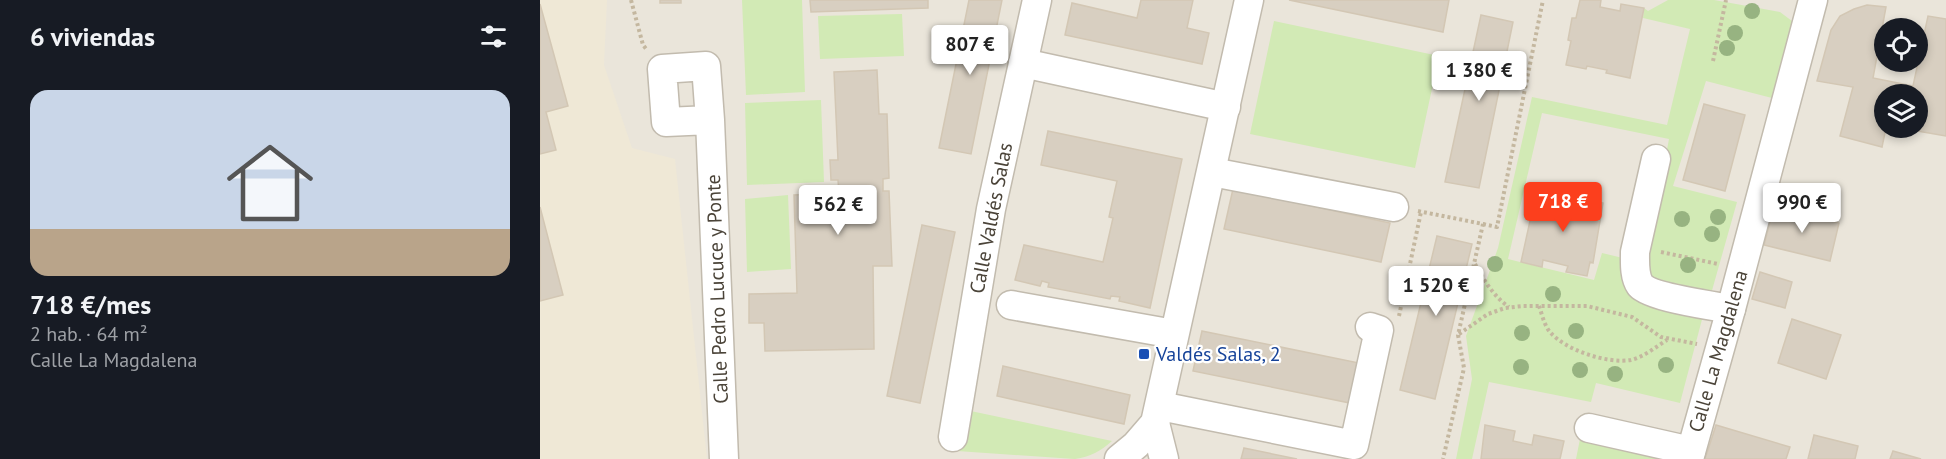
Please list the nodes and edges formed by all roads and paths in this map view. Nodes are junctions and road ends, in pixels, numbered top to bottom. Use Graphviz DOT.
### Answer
graph roads {
  1 [pos="631,0"];
  2 [pos="1037,0"];
  3 [pos="1249,0"];
  4 [pos="1543,0"];
  5 [pos="1726,0"];
  6 [pos="1813,0"];
  7 [pos="1713,61"];
  8 [pos="1023,63"];
  9 [pos="662,69"];
  10 [pos="1226,107"];
  11 [pos="710,120"];
  12 [pos="1656,159"];
  13 [pos="1212,172"];
  14 [pos="1394,207"];
  15 [pos="1483,224"];
  16 [pos="1636,247"];
  17 [pos="1474,264"];
  18 [pos="1742,268"];
  19 [pos="1011,305"];
  20 [pos="1539,306"];
  21 [pos="1510,308"];
  22 [pos="1731,309"];
  23 [pos="1370,327"];
  24 [pos="1174,334"];
  25 [pos="1458,335"];
  26 [pos="1668,339"];
  27 [pos="1719,347"];
  28 [pos="1157,415"];
  29 [pos="1588,428"];
  30 [pos="953,437"];
  31 [pos="1130,454"];
  32 [pos="1690,455"];
  33 [pos="724,459"];
  34 [pos="1164,459"];
  35 [pos="1443,459"];
  1 -- 9 [label="path"];
  2 -- 8 [label="street, Calle Valdés Salas"];
  3 -- 10 [label="street"];
  4 -- 15 [label="path"];
  5 -- 7 [label="path"];
  6 -- 18 [label="street, Calle La Magdalena"];
  8 -- 10 [label="street"];
  8 -- 30 [label="street, Calle Valdés Salas"];
  9 -- 11 [label="street"];
  9 -- 11 [label="street, Calle Pedro Lucuce y Ponte"];
  10 -- 13 [label="street"];
  11 -- 33 [label="street, Calle Pedro Lucuce y Ponte"];
  12 -- 16 [label="street"];
  13 -- 14 [label="street"];
  13 -- 24 [label="street"];
  14 -- 15 [label="path"];
  15 -- 17 [label="path"];
  16 -- 18 [label="path"];
  16 -- 22 [label="street"];
  17 -- 21 [label="path"];
  17 -- 25 [label="path"];
  18 -- 22 [label="street, Calle La Magdalena"];
  19 -- 24 [label="street"];
  20 -- 21 [label="path"];
  20 -- 26 [label="path"];
  20 -- 26 [label="path"];
  21 -- 25 [label="path"];
  22 -- 27 [label="street, Calle La Magdalena"];
  23 -- 28 [label="street"];
  24 -- 28 [label="street"];
  25 -- 35 [label="path"];
  26 -- 27 [label="path"];
  27 -- 32 [label="street, Calle La Magdalena"];
  28 -- 31 [label="street"];
  28 -- 34 [label="street"];
  29 -- 32 [label="street"];
}
